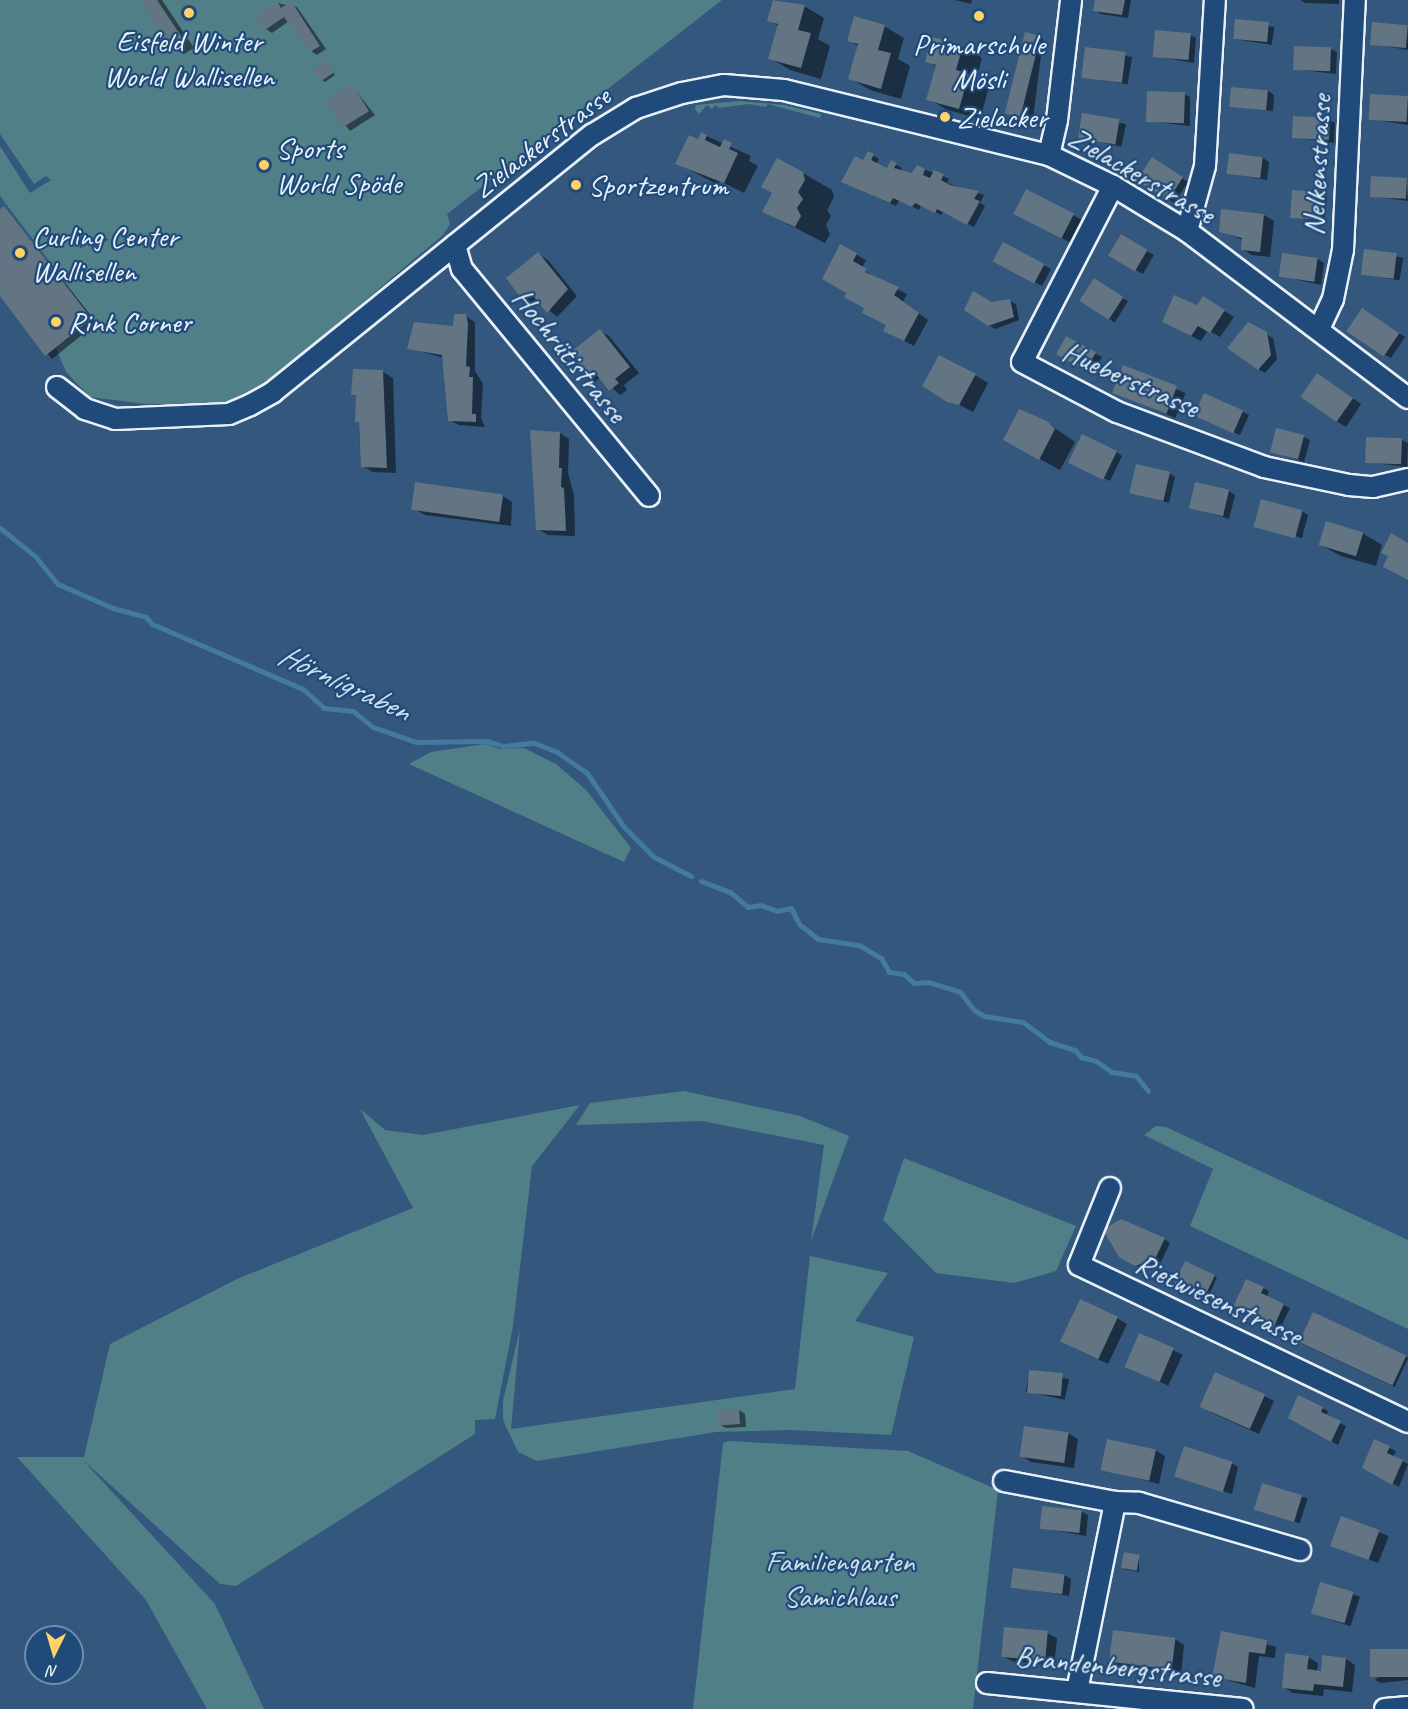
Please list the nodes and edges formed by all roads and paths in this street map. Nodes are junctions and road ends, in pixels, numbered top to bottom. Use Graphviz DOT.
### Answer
graph roads {
  1 [pos="1071,0"];
  2 [pos="1215,0"];
  3 [pos="1355,0"];
  4 [pos="1048,155"];
  5 [pos="1113,186"];
  6 [pos="1187,231"];
  7 [pos="455,245"];
  8 [pos="1319,329"];
  9 [pos="57,387"];
  10 [pos="1408,398"];
  11 [pos="1408,479"];
  12 [pos="649,496"];
  13 [pos="1110,1188"];
  14 [pos="1408,1422"];
  15 [pos="1004,1481"];
  16 [pos="1115,1502"];
  17 [pos="1300,1550"];
  18 [pos="987,1683"];
  19 [pos="1077,1691"];
  20 [pos="1408,1707"];
  21 [pos="1243,1709"];
  22 [pos="1385,1709"];
  1 -- 4 [label="street"];
  2 -- 6 [label="street"];
  3 -- 8 [label="street, Nelkenstrasse"];
  4 -- 5 [label="street, Zielackerstrasse"];
  4 -- 7 [label="street, Zielackerstrasse"];
  5 -- 6 [label="street, Zielackerstrasse"];
  5 -- 11 [label="street, Hueberstrasse"];
  6 -- 8 [label="street, Zielackerstrasse"];
  7 -- 9 [label="street, Zielackerstrasse"];
  7 -- 12 [label="street, Hochrütistrasse"];
  8 -- 10 [label="street, Zielackerstrasse"];
  13 -- 14 [label="street, Rietwiesenstrasse"];
  15 -- 16 [label="street"];
  16 -- 17 [label="street"];
  16 -- 19 [label="street"];
  18 -- 19 [label="street, Brandenbergstrasse"];
  19 -- 21 [label="street, Brandenbergstrasse"];
  20 -- 22 [label="street"];
}
